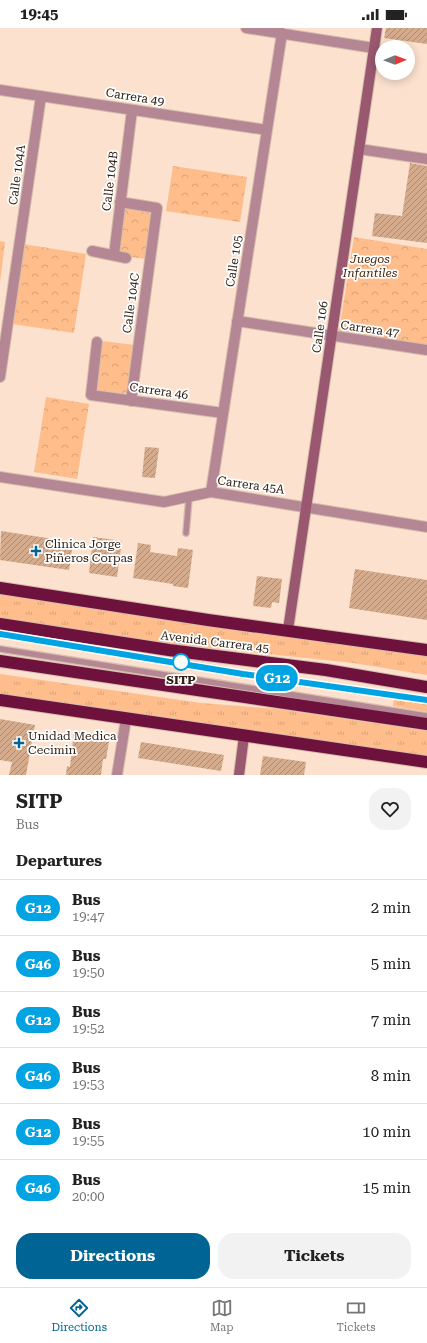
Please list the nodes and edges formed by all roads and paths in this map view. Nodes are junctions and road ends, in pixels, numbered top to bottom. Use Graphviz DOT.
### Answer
graph roads {
  1 [pos="246,28"];
  2 [pos="377,28"];
  3 [pos="282,34"];
  4 [pos="374,48"];
  5 [pos="0,90"];
  6 [pos="41,96"];
  7 [pos="132,110"];
  8 [pos="267,130"];
  9 [pos="359,149"];
  10 [pos="427,159"];
  11 [pos="120,202"];
  12 [pos="92,251"];
  13 [pos="114,255"];
  14 [pos="126,258"];
  15 [pos="238,321"];
  16 [pos="4,329"];
  17 [pos="332,336"];
  18 [pos="97,342"];
  19 [pos="427,350"];
  20 [pos="0,376"];
  21 [pos="131,401"];
  22 [pos="223,413"];
  23 [pos="0,477"];
  24 [pos="211,492"];
  25 [pos="189,498"];
  26 [pos="306,506"];
  27 [pos="427,527"];
  28 [pos="186,534"];
  29 [pos="0,588"];
  30 [pos="0,624"];
  31 [pos="288,630"];
  32 [pos="0,634"];
  33 [pos="0,649"];
  34 [pos="427,650"];
  35 [pos="0,663"];
  36 [pos="427,687"];
  37 [pos="0,700"];
  38 [pos="427,700"];
  39 [pos="427,716"];
  40 [pos="126,719"];
  41 [pos="427,724"];
  42 [pos="244,736"];
  43 [pos="427,762"];
  44 [pos="116,775"];
  45 [pos="239,775"];
  1 -- 3 [label="street"];
  2 -- 4 [label="street, Calle 106"];
  3 -- 4 [label="street"];
  3 -- 8 [label="street, Calle 105"];
  4 -- 9 [label="street, Calle 106"];
  5 -- 6 [label="street, Carrera 49"];
  6 -- 7 [label="street, Carrera 49"];
  6 -- 16 [label="street, Calle 104A"];
  7 -- 8 [label="street, Carrera 49"];
  7 -- 11 [label="street, Calle 104B"];
  8 -- 15 [label="street, Calle 105"];
  9 -- 10 [label="street"];
  9 -- 17 [label="street, Calle 106"];
  11 -- 13 [label="street, Calle 104B"];
  11 -- 21 [label="street, Calle 104C"];
  12 -- 13 [label="street"];
  13 -- 14 [label="street"];
  15 -- 17 [label="street, Carrera 47"];
  15 -- 22 [label="street, Calle 105"];
  16 -- 20 [label="street, Calle 104A"];
  17 -- 19 [label="street, Carrera 47"];
  17 -- 26 [label="street, Calle 106"];
  18 -- 21 [label="street, Carrera 46"];
  21 -- 22 [label="street, Carrera 46"];
  22 -- 24 [label="street, Calle 105"];
  23 -- 25 [label="street, Carrera 45A"];
  24 -- 25 [label="street, Carrera 45A"];
  24 -- 26 [label="street, Carrera 45A"];
  25 -- 28 [label="lane"];
  26 -- 27 [label="street, Carrera 45A"];
  26 -- 31 [label="street, Calle 106"];
  29 -- 31 [label="highway, Avenida Carrera 45"];
  30 -- 36 [label="highway, Avenida Carrera 45"];
  31 -- 34 [label="highway, Avenida Carrera 45"];
  32 -- 38 [label="lane"];
  33 -- 39 [label="lane"];
  35 -- 41 [label="highway"];
  37 -- 40 [label="highway"];
  40 -- 42 [label="highway"];
  40 -- 44 [label="street"];
  42 -- 43 [label="highway"];
  42 -- 45 [label="street"];
}
